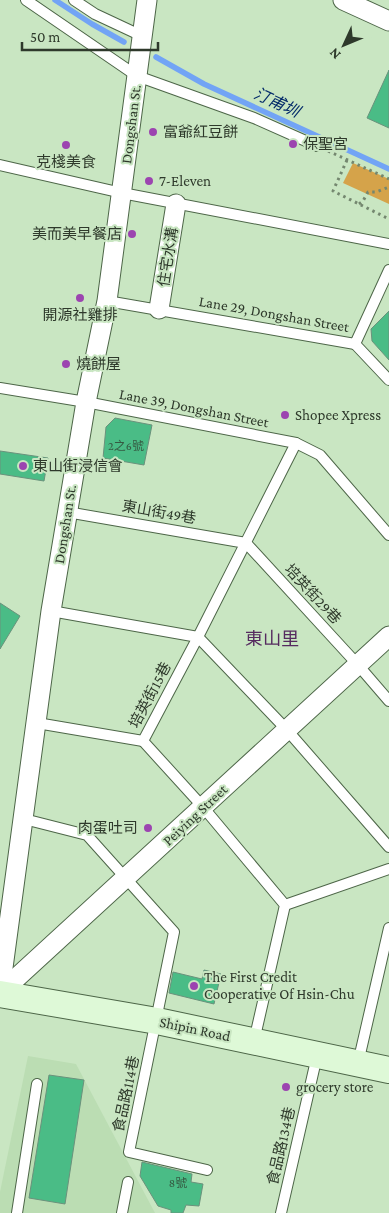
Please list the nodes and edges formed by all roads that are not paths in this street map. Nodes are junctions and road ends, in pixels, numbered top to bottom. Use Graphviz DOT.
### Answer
graph roads {
  1 [pos="26,0"];
  2 [pos="74,0"];
  3 [pos="148,0"];
  4 [pos="343,0"];
  5 [pos="389,21"];
  6 [pos="142,36"];
  7 [pos="137,76"];
  8 [pos="317,146"];
  9 [pos="0,165"];
  10 [pos="122,193"];
  11 [pos="176,204"];
  12 [pos="389,244"];
  13 [pos="389,270"];
  14 [pos="107,301"];
  15 [pos="159,309"];
  16 [pos="355,344"];
  17 [pos="389,380"];
  18 [pos="0,388"];
  19 [pos="86,402"];
  20 [pos="296,443"];
  21 [pos="67,512"];
  22 [pos="389,536"];
  23 [pos="246,543"];
  24 [pos="51,611"];
  25 [pos="389,636"];
  26 [pos="198,637"];
  27 [pos="358,665"];
  28 [pos="389,701"];
  29 [pos="37,722"];
  30 [pos="286,730"];
  31 [pos="143,741"];
  32 [pos="203,807"];
  33 [pos="24,819"];
  34 [pos="389,848"];
  35 [pos="389,869"];
  36 [pos="126,878"];
  37 [pos="285,905"];
  38 [pos="389,928"];
  39 [pos="0,992"];
  40 [pos="157,1022"];
  41 [pos="254,1042"];
  42 [pos="318,1056"];
  43 [pos="358,1064"];
  44 [pos="389,1070"];
  45 [pos="37,1084"];
  46 [pos="207,1170"];
  47 [pos="128,1182"];
  48 [pos="17,1213"];
  49 [pos="122,1213"];
  50 [pos="281,1213"];
  1 -- 7 [label="lane"];
  2 -- 6 [label="lane"];
  3 -- 6 [label="street, Dongshan St."];
  4 -- 5 [label="street"];
  6 -- 7 [label="street, Dongshan St."];
  7 -- 8 [label="lane"];
  7 -- 10 [label="street, Dongshan St."];
  9 -- 10 [label="lane"];
  10 -- 11 [label="lane"];
  10 -- 14 [label="street, Dongshan St."];
  11 -- 12 [label="lane"];
  11 -- 15 [label="street, 住宅水溝"];
  13 -- 16 [label="lane, Lane 29, Dongshan Street"];
  14 -- 15 [label="lane, Lane 29, Dongshan Street"];
  14 -- 19 [label="street, Dongshan St."];
  15 -- 16 [label="lane, Lane 29, Dongshan Street"];
  16 -- 17 [label="lane"];
  18 -- 19 [label="lane, Lane 39, Dongshan Street"];
  19 -- 20 [label="lane, Lane 39, Dongshan Street"];
  19 -- 21 [label="street, Dongshan St."];
  20 -- 22 [label="lane, Lane 39, Dongshan Street"];
  20 -- 23 [label="lane, 培英街15巷"];
  21 -- 23 [label="lane, 東山街49巷"];
  21 -- 24 [label="street, Dongshan St."];
  23 -- 26 [label="lane, 培英街15巷"];
  23 -- 27 [label="lane, 培英街29巷"];
  24 -- 26 [label="lane"];
  24 -- 29 [label="street, Dongshan St."];
  25 -- 27 [label="street, Peiying Street"];
  26 -- 30 [label="lane"];
  26 -- 31 [label="lane, 培英街15巷"];
  27 -- 28 [label="lane, 培英街29巷"];
  27 -- 30 [label="street, Peiying Street"];
  29 -- 31 [label="lane"];
  29 -- 33 [label="street, Dongshan St."];
  30 -- 32 [label="street, Peiying Street"];
  30 -- 34 [label="lane"];
  31 -- 32 [label="lane, 培英街15巷"];
  32 -- 36 [label="street, Peiying Street"];
  32 -- 37 [label="lane, 培英街15巷"];
  33 -- 36 [label="lane"];
  33 -- 39 [label="street, Dongshan St."];
  35 -- 37 [label="lane"];
  36 -- 39 [label="street, Peiying Street"];
  36 -- 40 [label="lane"];
  37 -- 41 [label="lane"];
  38 -- 43 [label="lane"];
  39 -- 40 [label="street, Shipin Road"];
  40 -- 41 [label="street, Shipin Road"];
  40 -- 46 [label="lane, 食品路114巷"];
  41 -- 42 [label="street, Shipin Road"];
  42 -- 43 [label="street, Shipin Road"];
  42 -- 50 [label="lane, 食品路134巷"];
  43 -- 44 [label="street, Shipin Road"];
  45 -- 48 [label="lane"];
  47 -- 49 [label="lane"];
}
